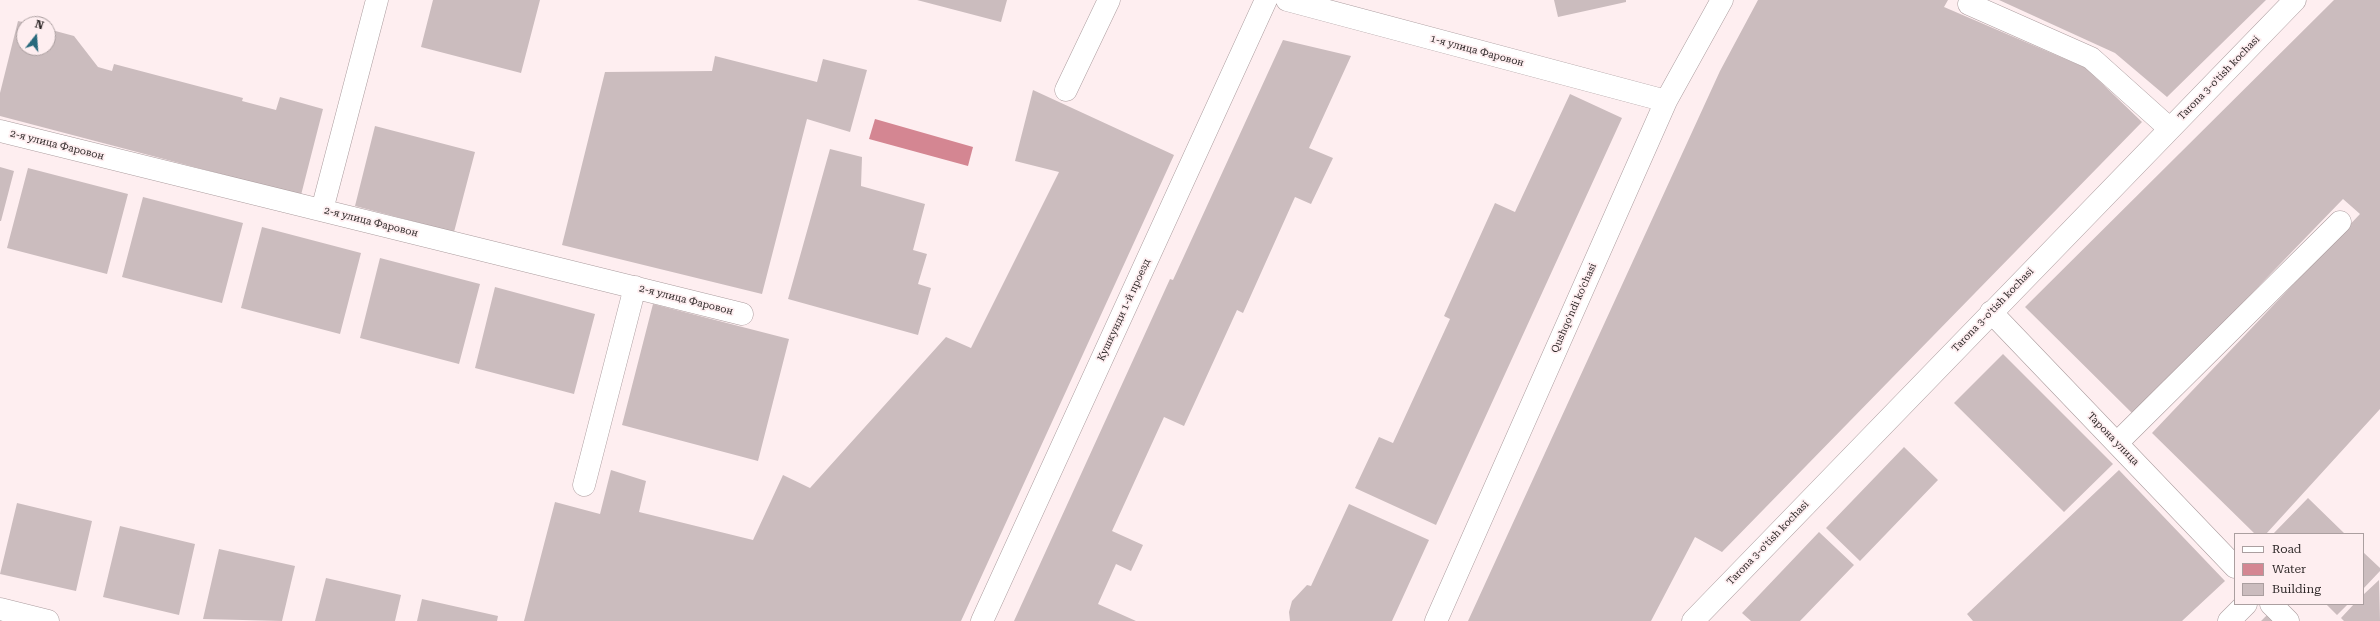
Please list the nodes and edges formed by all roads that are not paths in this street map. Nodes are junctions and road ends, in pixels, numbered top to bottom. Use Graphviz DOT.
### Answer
graph roads {
  1 [pos="378,0"];
  2 [pos="1109,0"];
  3 [pos="1266,0"];
  4 [pos="1287,0"];
  5 [pos="1722,0"];
  6 [pos="2295,0"];
  7 [pos="1969,4"];
  8 [pos="1066,90"];
  9 [pos="1666,102"];
  10 [pos="2169,128"];
  11 [pos="0,131"];
  12 [pos="322,210"];
  13 [pos="2340,222"];
  14 [pos="636,288"];
  15 [pos="1991,312"];
  16 [pos="742,314"];
  17 [pos="2118,443"];
  18 [pos="584,485"];
  19 [pos="2234,566"];
  20 [pos="2245,605"];
  21 [pos="2272,605"];
  22 [pos="0,609"];
  23 [pos="48,621"];
  24 [pos="982,621"];
  25 [pos="1436,621"];
  26 [pos="1693,621"];
  27 [pos="2229,621"];
  28 [pos="2288,621"];
  1 -- 12 [label="street"];
  2 -- 8 [label="street"];
  3 -- 24 [label="street, Кушкунди 1-й проезд"];
  4 -- 9 [label="street, 1-я улица Фаровон"];
  5 -- 9 [label="street, Qushqo'ndi ko'chasi"];
  6 -- 10 [label="street, Tarona 3-o'tish kochasi"];
  7 -- 10 [label="street"];
  9 -- 25 [label="street, Qushqo'ndi ko'chasi"];
  10 -- 15 [label="street, Tarona 3-o'tish kochasi"];
  11 -- 12 [label="street, 2-я улица Фаровон"];
  12 -- 14 [label="street, 2-я улица Фаровон"];
  13 -- 17 [label="street"];
  14 -- 16 [label="street, 2-я улица Фаровон"];
  14 -- 18 [label="street"];
  15 -- 17 [label="street, Тарона улица"];
  15 -- 26 [label="street, Tarona 3-o'tish kochasi"];
  17 -- 19 [label="street, Тарона улица"];
  20 -- 27 [label="street"];
  21 -- 28 [label="street"];
  22 -- 23 [label="street"];
}
